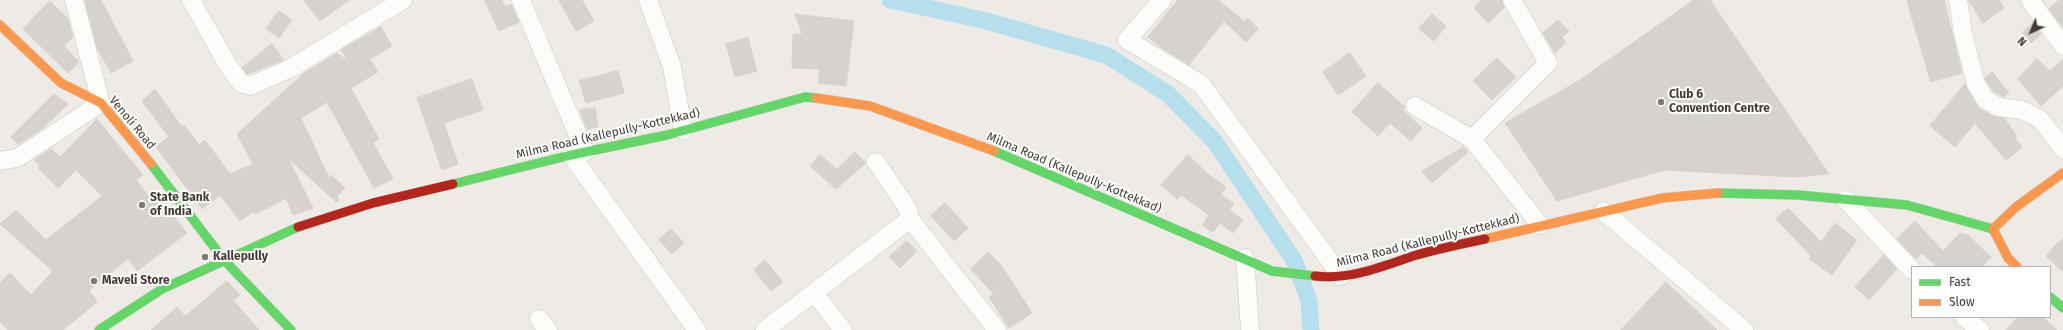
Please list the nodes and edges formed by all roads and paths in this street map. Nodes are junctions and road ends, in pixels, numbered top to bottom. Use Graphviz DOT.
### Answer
graph roads {
  1 [pos="74,0"];
  2 [pos="191,0"];
  3 [pos="403,0"];
  4 [pos="521,0"];
  5 [pos="648,0"];
  6 [pos="1162,0"];
  7 [pos="1512,0"];
  8 [pos="1958,0"];
  9 [pos="2030,0"];
  10 [pos="0,25"];
  11 [pos="2063,46"];
  12 [pos="101,103"];
  13 [pos="1415,106"];
  14 [pos="683,130"];
  15 [pos="1472,139"];
  16 [pos="2063,149"];
  17 [pos="578,153"];
  18 [pos="0,161"];
  19 [pos="876,162"];
  20 [pos="2063,173"];
  21 [pos="1846,200"];
  22 [pos="1603,211"];
  23 [pos="910,219"];
  24 [pos="1540,225"];
  25 [pos="1993,229"];
  26 [pos="1245,258"];
  27 [pos="224,260"];
  28 [pos="2016,266"];
  29 [pos="1911,269"];
  30 [pos="1336,277"];
  31 [pos="814,293"];
  32 [pos="2051,298"];
  33 [pos="2063,308"];
  34 [pos="1965,318"];
  35 [pos="100,330"];
  36 [pos="290,330"];
  37 [pos="696,330"];
  38 [pos="765,330"];
  39 [pos="844,330"];
  40 [pos="997,330"];
  41 [pos="1250,330"];
  42 [pos="1744,330"];
  43 [pos="1980,330"];
  1 -- 12 [label="street"];
  2 -- 3 [label="street"];
  4 -- 17 [label="street"];
  5 -- 14 [label="street"];
  6 -- 30 [label="street"];
  7 -- 15 [label="street"];
  8 -- 16 [label="street"];
  9 -- 11 [label="street"];
  10 -- 12 [label="main road, Venoli Road"];
  12 -- 18 [label="street"];
  12 -- 27 [label="main road, Venoli Road"];
  13 -- 15 [label="street"];
  14 -- 17 [label="main road, Milma Road (Kallepully-Kottekkad)"];
  14 -- 26 [label="main road, Milma Road (Kallepully-Kottekkad)"];
  15 -- 24 [label="street"];
  17 -- 27 [label="main road, Milma Road (Kallepully-Kottekkad)"];
  17 -- 37 [label="street"];
  19 -- 23 [label="street"];
  20 -- 25 [label="main road"];
  21 -- 22 [label="main road, Milma Road (Kallepully-Kottekkad)"];
  21 -- 25 [label="main road, Milma Road (Kallepully-Kottekkad)"];
  21 -- 29 [label="street"];
  22 -- 24 [label="main road, Milma Road (Kallepully-Kottekkad)"];
  22 -- 42 [label="street"];
  23 -- 31 [label="street"];
  23 -- 40 [label="street"];
  24 -- 30 [label="main road, Milma Road (Kallepully-Kottekkad)"];
  25 -- 28 [label="main road"];
  26 -- 30 [label="main road, Milma Road (Kallepully-Kottekkad)"];
  26 -- 41 [label="street"];
  27 -- 35 [label="main road, Milma Road (Kallepully-Kottekkad)"];
  27 -- 36 [label="main road, Venoli Road"];
  31 -- 38 [label="street"];
  31 -- 39 [label="street"];
  32 -- 33 [label="main road"];
  34 -- 43 [label="street"];
}
